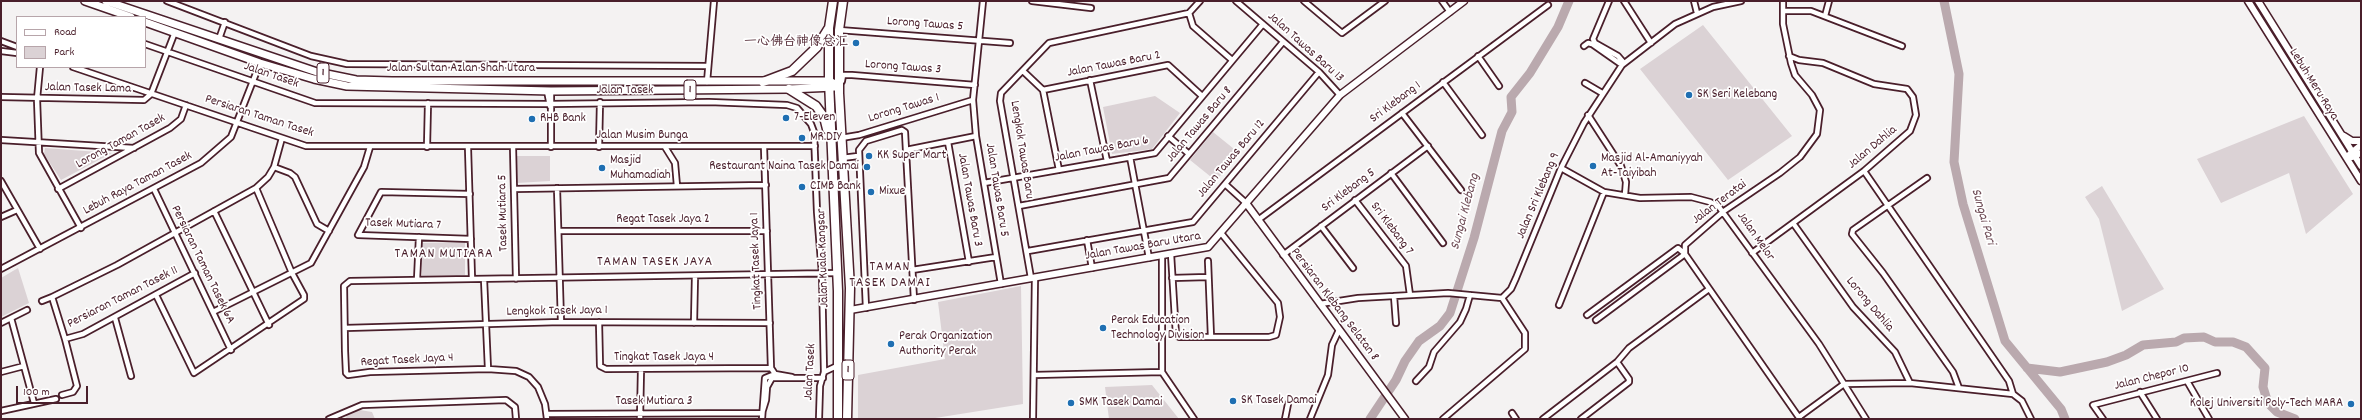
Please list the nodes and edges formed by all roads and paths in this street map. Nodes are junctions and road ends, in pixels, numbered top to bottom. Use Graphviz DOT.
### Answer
graph roads {
  1 [pos="86,1"];
  2 [pos="106,1"];
  3 [pos="167,1"];
  4 [pos="714,1"];
  5 [pos="833,1"];
  6 [pos="842,1"];
  7 [pos="983,1"];
  8 [pos="1032,1"];
  9 [pos="1200,1"];
  10 [pos="1236,1"];
  11 [pos="1385,1"];
  12 [pos="1442,1"];
  13 [pos="1464,1"];
  14 [pos="1609,1"];
  15 [pos="1624,1"];
  16 [pos="1694,1"];
  17 [pos="1741,1"];
  18 [pos="1783,1"];
  19 [pos="1829,1"];
  20 [pos="2248,1"];
  21 [pos="2258,1"];
  22 [pos="1308,2"];
  23 [pos="1548,5"];
  24 [pos="1091,8"];
  25 [pos="1783,11"];
  26 [pos="1450,12"];
  27 [pos="1189,13"];
  28 [pos="1697,13"];
  29 [pos="128,16"];
  30 [pos="1825,16"];
  31 [pos="146,22"];
  32 [pos="225,22"];
  33 [pos="1263,24"];
  34 [pos="829,28"];
  35 [pos="839,30"];
  36 [pos="175,32"];
  37 [pos="219,39"];
  38 [pos="979,40"];
  39 [pos="1,41"];
  40 [pos="1283,42"];
  41 [pos="1651,42"];
  42 [pos="1010,43"];
  43 [pos="8,44"];
  44 [pos="146,44"];
  45 [pos="1584,46"];
  46 [pos="1902,46"];
  47 [pos="16,47"];
  48 [pos="3,51"];
  49 [pos="168,52"];
  50 [pos="16,53"];
  51 [pos="1478,56"];
  52 [pos="1789,56"];
  53 [pos="1232,60"];
  54 [pos="260,63"];
  55 [pos="1623,64"];
  56 [pos="708,66"];
  57 [pos="40,68"];
  58 [pos="76,68"];
  59 [pos="1023,71"];
  60 [pos="1319,72"];
  61 [pos="1090,80"];
  62 [pos="525,81"];
  63 [pos="564,81"];
  64 [pos="253,82"];
  65 [pos="707,82"];
  66 [pos="763,82"];
  67 [pos="1443,82"];
  68 [pos="1585,83"];
  69 [pos="829,85"];
  70 [pos="975,85"];
  71 [pos="1499,86"];
  72 [pos="839,87"];
  73 [pos="789,89"];
  74 [pos="549,90"];
  75 [pos="1044,90"];
  76 [pos="1602,93"];
  77 [pos="152,94"];
  78 [pos="1340,95"];
  79 [pos="1202,96"];
  80 [pos="1,97"];
  81 [pos="37,99"];
  82 [pos="973,100"];
  83 [pos="600,102"];
  84 [pos="428,103"];
  85 [pos="186,105"];
  86 [pos="550,105"];
  87 [pos="1402,113"];
  88 [pos="1588,115"];
  89 [pos="239,122"];
  90 [pos="2341,134"];
  91 [pos="1482,135"];
  92 [pos="976,136"];
  93 [pos="1168,136"];
  94 [pos="831,137"];
  95 [pos="282,138"];
  96 [pos="841,138"];
  97 [pos="1,140"];
  98 [pos="2361,141"];
  99 [pos="37,142"];
  100 [pos="948,142"];
  101 [pos="2361,145"];
  102 [pos="815,146"];
  103 [pos="1428,146"];
  104 [pos="370,147"];
  105 [pos="551,147"];
  106 [pos="599,147"];
  107 [pos="665,147"];
  108 [pos="764,147"];
  109 [pos="134,148"];
  110 [pos="427,148"];
  111 [pos="468,148"];
  112 [pos="513,148"];
  113 [pos="906,150"];
  114 [pos="2361,153"];
  115 [pos="1189,154"];
  116 [pos="2353,154"];
  117 [pos="858,156"];
  118 [pos="1130,157"];
  119 [pos="842,158"];
  120 [pos="2346,158"];
  121 [pos="1107,161"];
  122 [pos="2361,166"];
  123 [pos="274,167"];
  124 [pos="1561,168"];
  125 [pos="1059,170"];
  126 [pos="1864,171"];
  127 [pos="1391,173"];
  128 [pos="1014,178"];
  129 [pos="1927,178"];
  130 [pos="1,181"];
  131 [pos="2361,181"];
  132 [pos="984,183"];
  133 [pos="1135,184"];
  134 [pos="1225,184"];
  135 [pos="766,185"];
  136 [pos="677,186"];
  137 [pos="256,188"];
  138 [pos="557,188"];
  139 [pos="58,189"];
  140 [pos="154,189"];
  141 [pos="514,189"];
  142 [pos="1461,190"];
  143 [pos="1604,192"];
  144 [pos="470,194"];
  145 [pos="1625,196"];
  146 [pos="1355,200"];
  147 [pos="1246,203"];
  148 [pos="1888,205"];
  149 [pos="1019,206"];
  150 [pos="845,209"];
  151 [pos="18,210"];
  152 [pos="214,211"];
  153 [pos="1724,211"];
  154 [pos="1,218"];
  155 [pos="1258,220"];
  156 [pos="1793,223"];
  157 [pos="1321,226"];
  158 [pos="81,228"];
  159 [pos="1144,230"];
  160 [pos="329,231"];
  161 [pos="559,231"];
  162 [pos="767,231"];
  163 [pos="175,232"];
  164 [pos="1221,233"];
  165 [pos="419,237"];
  166 [pos="471,239"];
  167 [pos="1087,240"];
  168 [pos="1444,243"];
  169 [pos="40,249"];
  170 [pos="1028,251"];
  171 [pos="1752,253"];
  172 [pos="1171,254"];
  173 [pos="1685,254"];
  174 [pos="1162,255"];
  175 [pos="1283,255"];
  176 [pos="996,257"];
  177 [pos="1149,258"];
  178 [pos="1208,261"];
  179 [pos="969,262"];
  180 [pos="1092,268"];
  181 [pos="1353,268"];
  182 [pos="1,269"];
  183 [pos="912,270"];
  184 [pos="195,273"];
  185 [pos="292,273"];
  186 [pos="838,273"];
  187 [pos="822,274"];
  188 [pos="768,275"];
  189 [pos="695,276"];
  190 [pos="1208,277"];
  191 [pos="560,278"];
  192 [pos="1033,278"];
  193 [pos="1172,278"];
  194 [pos="472,279"];
  195 [pos="484,279"];
  196 [pos="516,279"];
  197 [pos="417,280"];
  198 [pos="1001,284"];
  199 [pos="850,288"];
  200 [pos="1709,288"];
  201 [pos="838,291"];
  202 [pos="252,293"];
  203 [pos="156,295"];
  204 [pos="1410,295"];
  205 [pos="1470,295"];
  206 [pos="1394,296"];
  207 [pos="52,297"];
  208 [pos="1502,298"];
  209 [pos="914,300"];
  210 [pos="42,301"];
  211 [pos="1320,304"];
  212 [pos="1559,305"];
  213 [pos="866,308"];
  214 [pos="27,310"];
  215 [pos="850,310"];
  216 [pos="213,312"];
  217 [pos="1587,315"];
  218 [pos="11,318"];
  219 [pos="115,318"];
  220 [pos="1596,320"];
  221 [pos="561,322"];
  222 [pos="599,322"];
  223 [pos="1,323"];
  224 [pos="694,323"];
  225 [pos="770,323"];
  226 [pos="1396,323"];
  227 [pos="486,324"];
  228 [pos="269,325"];
  229 [pos="345,328"];
  230 [pos="1339,330"];
  231 [pos="1211,337"];
  232 [pos="65,339"];
  233 [pos="230,350"];
  234 [pos="1617,362"];
  235 [pos="840,365"];
  236 [pos="24,366"];
  237 [pos="772,368"];
  238 [pos="488,369"];
  239 [pos="641,369"];
  240 [pos="1,372"];
  241 [pos="824,372"];
  242 [pos="1162,372"];
  243 [pos="2217,373"];
  244 [pos="775,374"];
  245 [pos="1034,375"];
  246 [pos="130,376"];
  247 [pos="794,377"];
  248 [pos="823,378"];
  249 [pos="1416,381"];
  250 [pos="2186,381"];
  251 [pos="1910,383"];
  252 [pos="1844,384"];
  253 [pos="839,386"];
  254 [pos="1959,388"];
  255 [pos="2140,392"];
  256 [pos="2013,394"];
  257 [pos="62,395"];
  258 [pos="56,399"];
  259 [pos="34,403"];
  260 [pos="1288,404"];
  261 [pos="1,411"];
  262 [pos="640,412"];
  263 [pos="762,413"];
  264 [pos="1512,413"];
  265 [pos="547,416"];
  266 [pos="1800,418"];
  267 [pos="329,419"];
  268 [pos="516,419"];
  269 [pos="640,419"];
  270 [pos="762,419"];
  271 [pos="820,419"];
  272 [pos="838,419"];
  273 [pos="847,419"];
  274 [pos="1033,419"];
  275 [pos="1194,419"];
  276 [pos="1285,419"];
  277 [pos="1310,419"];
  278 [pos="1405,419"];
  279 [pos="1443,419"];
  280 [pos="1516,419"];
  281 [pos="1543,419"];
  282 [pos="1581,419"];
  283 [pos="1866,419"];
  284 [pos="2031,419"];
  285 [pos="2102,419"];
  286 [pos="2157,419"];
  287 [pos="2209,419"];
  1 -- 29 [label="main road"];
  2 -- 37 [label="main road, Jalan Sultan Azlan Shah Utara / 1"];
  3 -- 32 [label="street, Jalan Tasek"];
  4 -- 56 [label="street"];
  5 -- 34 [label="highway, Jalan Kuala Kangsar"];
  6 -- 35 [label="highway, Jalan Kuala Kangsar"];
  7 -- 38 [label="street, Jalan Tawas Baru 5"];
  8 -- 24 [label="street"];
  9 -- 27 [label="street"];
  10 -- 33 [label="street, Jalan Tawas Baru 13"];
  11 -- 22 [label="street"];
  12 -- 26 [label="street"];
  13 -- 26 [label="street, Jalan Tawas Baru Utara"];
  14 -- 55 [label="street"];
  15 -- 41 [label="street"];
  16 -- 28 [label="street"];
  17 -- 28 [label="street, Jalan Sri Klebang 9"];
  18 -- 25 [label="street, Jalan Teratai"];
  19 -- 30 [label="street"];
  20 -- 120 [label="street, Lebuh Meru Raya"];
  21 -- 90 [label="street, Lebuh Meru Raya"];
  23 -- 51 [label="street, Sri Klebang 1"];
  25 -- 30 [label="street"];
  25 -- 52 [label="street, Jalan Teratai"];
  26 -- 78 [label="street, Jalan Tawas Baru Utara"];
  27 -- 53 [label="street"];
  27 -- 59 [label="street, Lengkok Tawas Baru"];
  28 -- 41 [label="street, Jalan Sri Klebang 9"];
  30 -- 46 [label="street"];
  31 -- 36 [label="main road, Jalan Sultan Azlan Shah Utara / 1"];
  32 -- 37 [label="street"];
  32 -- 56 [label="street, Jalan Tasek"];
  33 -- 40 [label="street, Jalan Tawas Baru 13"];
  33 -- 53 [label="street, Jalan Tawas Baru 6"];
  34 -- 66 [label="highway"];
  34 -- 69 [label="highway, Jalan Kuala Kangsar"];
  35 -- 38 [label="street, Lorong Tawas 5"];
  35 -- 72 [label="highway, Jalan Kuala Kangsar"];
  36 -- 49 [label="street"];
  36 -- 54 [label="main road, Jalan Sultan Azlan Shah Utara / 1"];
  37 -- 62 [label="main road, Jalan Sultan Azlan Shah Utara / 1"];
  38 -- 42 [label="street, Lorong Tawas 5"];
  38 -- 70 [label="street, Jalan Tawas Baru 5"];
  39 -- 43 [label="street"];
  40 -- 60 [label="street, Jalan Tawas Baru 13"];
  40 -- 115 [label="street, Jalan Tawas Baru 8"];
  41 -- 55 [label="street, Jalan Sri Klebang 9"];
  43 -- 47 [label="street"];
  43 -- 48 [label="street"];
  44 -- 49 [label="street, Jalan Tasek"];
  45 -- 55 [label="street"];
  48 -- 50 [label="street"];
  49 -- 64 [label="street, Jalan Tasek"];
  49 -- 77 [label="street"];
  51 -- 67 [label="street, Sri Klebang 1"];
  51 -- 71 [label="street"];
  52 -- 126 [label="street, Jalan Dahlia"];
  52 -- 153 [label="street, Jalan Teratai"];
  53 -- 79 [label="street, Jalan Tawas Baru 6"];
  54 -- 64 [label="street, Lebuh Raya Taman Tasek"];
  54 -- 74 [label="main road, Jalan Sultan Azlan Shah Utara / 1"];
  55 -- 76 [label="street, Jalan Sri Klebang 9"];
  56 -- 65 [label="street"];
  57 -- 81 [label="street"];
  58 -- 77 [label="street, Persiaran Taman Tasek"];
  59 -- 75 [label="street"];
  59 -- 128 [label="street, Lengkok Tawas Baru"];
  60 -- 78 [label="street, Jalan Tawas Baru 13"];
  60 -- 134 [label="street, Jalan Tawas Baru 12"];
  61 -- 75 [label="street, Jalan Tawas Baru 2"];
  61 -- 79 [label="street, Jalan Tawas Baru 2"];
  61 -- 121 [label="street"];
  62 -- 63 [label="main road, Jalan Sultan Azlan Shah Utara / 1"];
  62 -- 74 [label="main road"];
  63 -- 65 [label="main road, Jalan Sultan Azlan Shah Utara / 1"];
  63 -- 74 [label="main road"];
  64 -- 84 [label="street, Jalan Tasek"];
  64 -- 89 [label="street, Lebuh Raya Taman Tasek"];
  65 -- 66 [label="main road, Jalan Sultan Azlan Shah Utara / 1"];
  66 -- 69 [label="main road, Jalan Sultan Azlan Shah Utara / 1"];
  67 -- 87 [label="street, Sri Klebang 1"];
  67 -- 91 [label="street"];
  68 -- 76 [label="street"];
  69 -- 72 [label="main road, Jalan Sultan Azlan Shah Utara / 1"];
  69 -- 73 [label="main road, Jalan Sultan Azlan Shah Utara / 1"];
  69 -- 94 [label="highway, Jalan Kuala Kangsar / 1"];
  70 -- 72 [label="street, Lorong Tawas 3"];
  70 -- 82 [label="street, Jalan Tawas Baru 5"];
  72 -- 96 [label="highway, Jalan Kuala Kangsar / 1"];
  73 -- 74 [label="main road, Jalan Sultan Azlan Shah Utara / 1"];
  73 -- 94 [label="highway"];
  74 -- 86 [label="street"];
  75 -- 125 [label="street"];
  76 -- 88 [label="street, Jalan Sri Klebang 9"];
  77 -- 81 [label="street, Jalan Tasek Lama"];
  77 -- 85 [label="street, Persiaran Taman Tasek"];
  78 -- 147 [label="street, Jalan Tawas Baru Utara"];
  79 -- 93 [label="street, Jalan Tawas Baru 6"];
  80 -- 81 [label="street, Jalan Tasek Lama"];
  81 -- 99 [label="street"];
  82 -- 92 [label="street, Jalan Tawas Baru 5"];
  82 -- 96 [label="street, Lorong Tawas 1"];
  83 -- 86 [label="street, Jalan Tasek"];
  83 -- 102 [label="street, Jalan Tasek"];
  83 -- 106 [label="street"];
  84 -- 86 [label="street, Jalan Tasek"];
  84 -- 110 [label="street"];
  85 -- 89 [label="street, Persiaran Taman Tasek"];
  85 -- 109 [label="street, Lorong Taman Tasek"];
  86 -- 105 [label="street"];
  87 -- 103 [label="street"];
  87 -- 155 [label="street, Sri Klebang 1"];
  88 -- 124 [label="street, Jalan Sri Klebang 9"];
  88 -- 145 [label="street"];
  89 -- 95 [label="street, Persiaran Taman Tasek"];
  89 -- 140 [label="street, Lebuh Raya Taman Tasek"];
  90 -- 98 [label="street"];
  90 -- 116 [label="street, Lebuh Meru Raya"];
  92 -- 100 [label="street"];
  92 -- 132 [label="street, Jalan Tawas Baru 5"];
  93 -- 115 [label="street"];
  93 -- 118 [label="street, Jalan Tawas Baru 6"];
  94 -- 186 [label="highway, Jalan Kuala Kangsar / 1"];
  95 -- 104 [label="street, Persiaran Taman Tasek"];
  95 -- 123 [label="street"];
  96 -- 119 [label="highway, Jalan Kuala Kangsar / 1"];
  97 -- 99 [label="street"];
  99 -- 109 [label="street"];
  99 -- 139 [label="street"];
  100 -- 113 [label="street"];
  100 -- 179 [label="street, Jalan Tawas Baru 3"];
  101 -- 116 [label="street"];
  102 -- 108 [label="street, Jalan Musim Bunga"];
  102 -- 187 [label="street, Jalan Tasek"];
  103 -- 127 [label="street, Sri Klebang 5"];
  103 -- 142 [label="street"];
  104 -- 110 [label="street, Persiaran Taman Tasek"];
  104 -- 160 [label="street"];
  105 -- 106 [label="street, Jalan Musim Bunga"];
  105 -- 112 [label="street, Jalan Musim Bunga"];
  106 -- 107 [label="street, Jalan Musim Bunga"];
  107 -- 108 [label="street, Jalan Musim Bunga"];
  107 -- 136 [label="street"];
  108 -- 135 [label="street, Tingkat Tasek Jaya 1"];
  109 -- 139 [label="street, Lorong Taman Tasek"];
  110 -- 111 [label="street, Persiaran Taman Tasek"];
  111 -- 112 [label="street, Jalan Musim Bunga"];
  111 -- 144 [label="street"];
  112 -- 141 [label="street, Tasek Mutiara 5"];
  113 -- 117 [label="street"];
  113 -- 183 [label="street"];
  114 -- 116 [label="street"];
  115 -- 133 [label="street, Jalan Tawas Baru 8"];
  116 -- 120 [label="street"];
  116 -- 122 [label="street, Lebuh Meru Raya"];
  117 -- 119 [label="street"];
  117 -- 213 [label="street"];
  118 -- 121 [label="street, Jalan Tawas Baru 6"];
  118 -- 133 [label="street"];
  119 -- 150 [label="highway, Jalan Kuala Kangsar / 1"];
  120 -- 131 [label="street, Lebuh Meru Raya"];
  121 -- 125 [label="street, Jalan Tawas Baru 6"];
  123 -- 137 [label="street"];
  123 -- 160 [label="street"];
  124 -- 143 [label="street, Jalan Melor"];
  124 -- 208 [label="street, Jalan Sri Klebang 9"];
  125 -- 128 [label="street, Jalan Tawas Baru 6"];
  126 -- 148 [label="street"];
  126 -- 156 [label="street, Jalan Dahlia"];
  127 -- 146 [label="street, Sri Klebang 5"];
  127 -- 168 [label="street"];
  128 -- 132 [label="street, Jalan Tawas Baru 6"];
  128 -- 149 [label="street, Lengkok Tawas Baru"];
  129 -- 148 [label="street"];
  130 -- 151 [label="street"];
  132 -- 176 [label="street, Jalan Tawas Baru 5"];
  133 -- 149 [label="street, Jalan Tawas Baru 8"];
  133 -- 159 [label="street"];
  134 -- 147 [label="street"];
  134 -- 159 [label="street, Jalan Tawas Baru 12"];
  135 -- 136 [label="street"];
  135 -- 162 [label="street, Tingkat Tasek Jaya 1"];
  136 -- 138 [label="street"];
  137 -- 152 [label="street"];
  137 -- 185 [label="street"];
  138 -- 141 [label="street"];
  138 -- 161 [label="street"];
  139 -- 158 [label="street"];
  140 -- 158 [label="street, Lebuh Raya Taman Tasek"];
  140 -- 163 [label="street, Persiaran Taman Tasek 6A"];
  141 -- 196 [label="street, Tasek Mutiara 5"];
  143 -- 145 [label="street, Jalan Melor"];
  143 -- 212 [label="street"];
  144 -- 165 [label="street, Tasek Mutiara 7"];
  144 -- 166 [label="street"];
  145 -- 153 [label="street, Jalan Melor"];
  146 -- 157 [label="street, Sri Klebang 5"];
  146 -- 204 [label="street, Sri Klebang 7"];
  147 -- 155 [label="street, Persiaran Klebang Selatan 8"];
  147 -- 164 [label="street, Jalan Tawas Baru Utara"];
  148 -- 254 [label="street"];
  148 -- 256 [label="street"];
  149 -- 170 [label="street, Lengkok Tawas Baru"];
  150 -- 186 [label="highway"];
  150 -- 199 [label="highway, Jalan Kuala Kangsar / 1"];
  151 -- 154 [label="street"];
  151 -- 169 [label="street"];
  152 -- 163 [label="street"];
  152 -- 202 [label="street"];
  153 -- 171 [label="street, Jalan Melor"];
  153 -- 173 [label="street, Jalan Teratai"];
  155 -- 175 [label="street, Persiaran Klebang Selatan 8"];
  156 -- 171 [label="street, Jalan Dahlia"];
  156 -- 251 [label="street, Lorong Dahlia"];
  157 -- 175 [label="street, Sri Klebang 5"];
  157 -- 181 [label="street"];
  158 -- 169 [label="street, Lebuh Raya Taman Tasek"];
  159 -- 167 [label="street, Jalan Tawas Baru 12"];
  159 -- 177 [label="street"];
  160 -- 185 [label="street"];
  161 -- 162 [label="street, Regat Tasek Jaya 2"];
  161 -- 191 [label="street"];
  162 -- 188 [label="street, Tingkat Tasek Jaya 1"];
  163 -- 184 [label="street, Persiaran Taman Tasek 6A"];
  163 -- 207 [label="street"];
  164 -- 172 [label="street, Jalan Tawas Baru Utara"];
  164 -- 231 [label="street"];
  165 -- 166 [label="street, Tasek Mutiara 7"];
  165 -- 197 [label="street"];
  166 -- 194 [label="street"];
  167 -- 170 [label="street, Jalan Tawas Baru 12"];
  167 -- 180 [label="street"];
  169 -- 182 [label="street, Lebuh Raya Taman Tasek"];
  170 -- 192 [label="street, Lengkok Tawas Baru"];
  171 -- 252 [label="street, Jalan Melor"];
  172 -- 174 [label="street, Jalan Tawas Baru Utara"];
  172 -- 193 [label="street"];
  173 -- 200 [label="street"];
  173 -- 217 [label="street"];
  173 -- 220 [label="street"];
  174 -- 177 [label="street, Jalan Tawas Baru Utara"];
  174 -- 242 [label="street"];
  175 -- 211 [label="street, Persiaran Klebang Selatan 8"];
  176 -- 179 [label="street"];
  176 -- 198 [label="street, Jalan Tawas Baru 5"];
  177 -- 180 [label="street, Jalan Tawas Baru Utara"];
  178 -- 190 [label="street"];
  179 -- 183 [label="street"];
  180 -- 192 [label="street, Jalan Tawas Baru Utara"];
  183 -- 209 [label="street"];
  184 -- 203 [label="street, Persiaran Taman Tasek 11"];
  184 -- 216 [label="street, Persiaran Taman Tasek 6A"];
  185 -- 202 [label="street"];
  185 -- 228 [label="street"];
  186 -- 187 [label="street"];
  186 -- 199 [label="highway"];
  186 -- 201 [label="highway, Jalan Kuala Kangsar / 1"];
  187 -- 188 [label="street"];
  187 -- 241 [label="street, Jalan Tasek"];
  188 -- 189 [label="street"];
  188 -- 225 [label="street, Tingkat Tasek Jaya 1"];
  189 -- 191 [label="street"];
  189 -- 224 [label="street"];
  190 -- 193 [label="street"];
  190 -- 231 [label="street"];
  191 -- 196 [label="street"];
  191 -- 221 [label="street"];
  192 -- 198 [label="street, Jalan Tawas Baru Utara"];
  192 -- 245 [label="street, Lengkok Tawas Baru"];
  193 -- 231 [label="street"];
  194 -- 195 [label="street"];
  194 -- 197 [label="street"];
  195 -- 196 [label="street"];
  195 -- 227 [label="street"];
  197 -- 229 [label="street, Regat Tasek Jaya 4"];
  198 -- 209 [label="street, Jalan Tawas Baru Utara"];
  199 -- 215 [label="highway, Jalan Kuala Kangsar / 1"];
  200 -- 234 [label="street"];
  200 -- 266 [label="street"];
  201 -- 215 [label="highway"];
  201 -- 235 [label="highway, Jalan Kuala Kangsar / 1"];
  202 -- 216 [label="street"];
  202 -- 228 [label="street"];
  203 -- 219 [label="street, Persiaran Taman Tasek 11"];
  203 -- 233 [label="street"];
  204 -- 205 [label="street"];
  204 -- 206 [label="street"];
  205 -- 208 [label="street"];
  205 -- 249 [label="street"];
  206 -- 211 [label="street"];
  206 -- 226 [label="street"];
  207 -- 210 [label="street"];
  207 -- 232 [label="street, Persiaran Taman Tasek 11"];
  208 -- 279 [label="street"];
  209 -- 213 [label="street, Jalan Tawas Baru Utara"];
  211 -- 230 [label="street, Persiaran Klebang Selatan 8"];
  213 -- 215 [label="street, Jalan Tawas Baru Utara"];
  214 -- 218 [label="street"];
  215 -- 253 [label="highway"];
  215 -- 273 [label="highway, Jalan Kuala Kangsar / 1"];
  216 -- 233 [label="street, Persiaran Taman Tasek 6A"];
  218 -- 223 [label="street"];
  218 -- 236 [label="street"];
  219 -- 232 [label="street, Persiaran Taman Tasek 11"];
  219 -- 246 [label="street"];
  221 -- 222 [label="street, Lengkok Tasek Jaya 1"];
  221 -- 227 [label="street, Lengkok Tasek Jaya 1"];
  222 -- 224 [label="street, Lengkok Tasek Jaya 1"];
  222 -- 239 [label="street, Tingkat Tasek Jaya 4"];
  224 -- 225 [label="street, Lengkok Tasek Jaya 1"];
  225 -- 237 [label="street, Tingkat Tasek Jaya 1"];
  227 -- 229 [label="street, Lengkok Tasek Jaya 1"];
  227 -- 238 [label="street"];
  228 -- 233 [label="street"];
  229 -- 238 [label="street, Regat Tasek Jaya 4"];
  230 -- 277 [label="street"];
  230 -- 278 [label="street, Persiaran Klebang Selatan 8"];
  232 -- 257 [label="street"];
  234 -- 281 [label="street"];
  234 -- 282 [label="street"];
  235 -- 241 [label="street"];
  235 -- 253 [label="highway, Jalan Kuala Kangsar / 1"];
  236 -- 240 [label="street"];
  236 -- 259 [label="street"];
  237 -- 239 [label="street, Tingkat Tasek Jaya 4"];
  237 -- 244 [label="street, Tingkat Tasek Jaya 1"];
  238 -- 265 [label="street"];
  239 -- 262 [label="street"];
  241 -- 248 [label="street, Jalan Tasek"];
  242 -- 245 [label="street"];
  242 -- 275 [label="street"];
  243 -- 250 [label="street, Jalan Chepor 10"];
  244 -- 247 [label="street"];
  244 -- 263 [label="street"];
  245 -- 274 [label="street, Lengkok Tawas Baru"];
  247 -- 248 [label="street"];
  247 -- 263 [label="street"];
  248 -- 271 [label="street, Jalan Tasek"];
  250 -- 255 [label="street, Jalan Chepor 10"];
  250 -- 287 [label="street"];
  251 -- 252 [label="street"];
  251 -- 254 [label="street"];
  252 -- 266 [label="street"];
  252 -- 283 [label="street, Jalan Melor"];
  253 -- 272 [label="highway, Jalan Kuala Kangsar / 1"];
  254 -- 256 [label="street"];
  255 -- 285 [label="street, Jalan Chepor 10"];
  255 -- 286 [label="street"];
  256 -- 284 [label="street"];
  258 -- 259 [label="street"];
  259 -- 261 [label="street"];
  260 -- 276 [label="street"];
  262 -- 263 [label="street, Tasek Mutiara 3"];
  262 -- 265 [label="street, Tasek Mutiara 3"];
  262 -- 269 [label="street"];
  263 -- 270 [label="street"];
  264 -- 280 [label="street"];
  267 -- 268 [label="street"];
}
